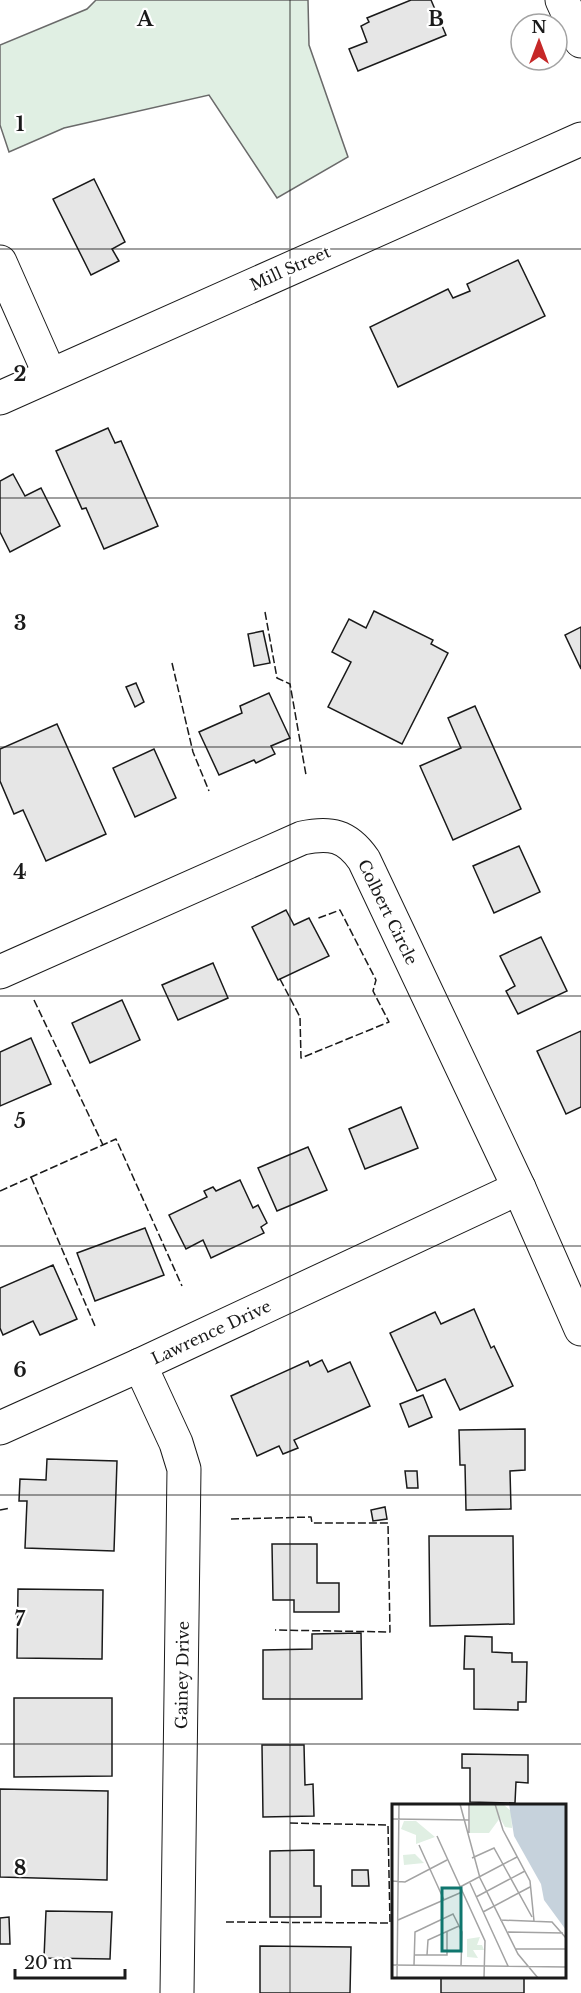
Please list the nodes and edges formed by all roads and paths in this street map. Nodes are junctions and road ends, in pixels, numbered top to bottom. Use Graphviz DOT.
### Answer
graph roads {
  1 [pos="562,0"];
  2 [pos="581,41"];
  3 [pos="581,139"];
  4 [pos="0,262"];
  5 [pos="50,375"];
  6 [pos="0,398"];
  7 [pos="0,972"];
  8 [pos="519,1188"];
  9 [pos="581,1329"];
  10 [pos="141,1365"];
  11 [pos="0,1428"];
  12 [pos="177,1993"];
  1 -- 2 [label="street"];
  3 -- 5 [label="street, Mill Street"];
  4 -- 5 [label="street"];
  5 -- 6 [label="street, Mill Street"];
  7 -- 8 [label="street, Colbert Circle"];
  8 -- 9 [label="street, Colbert Circle"];
  8 -- 10 [label="street, Lawrence Drive"];
  10 -- 11 [label="street, Lawrence Drive"];
  10 -- 12 [label="street, Gainey Drive"];
}
